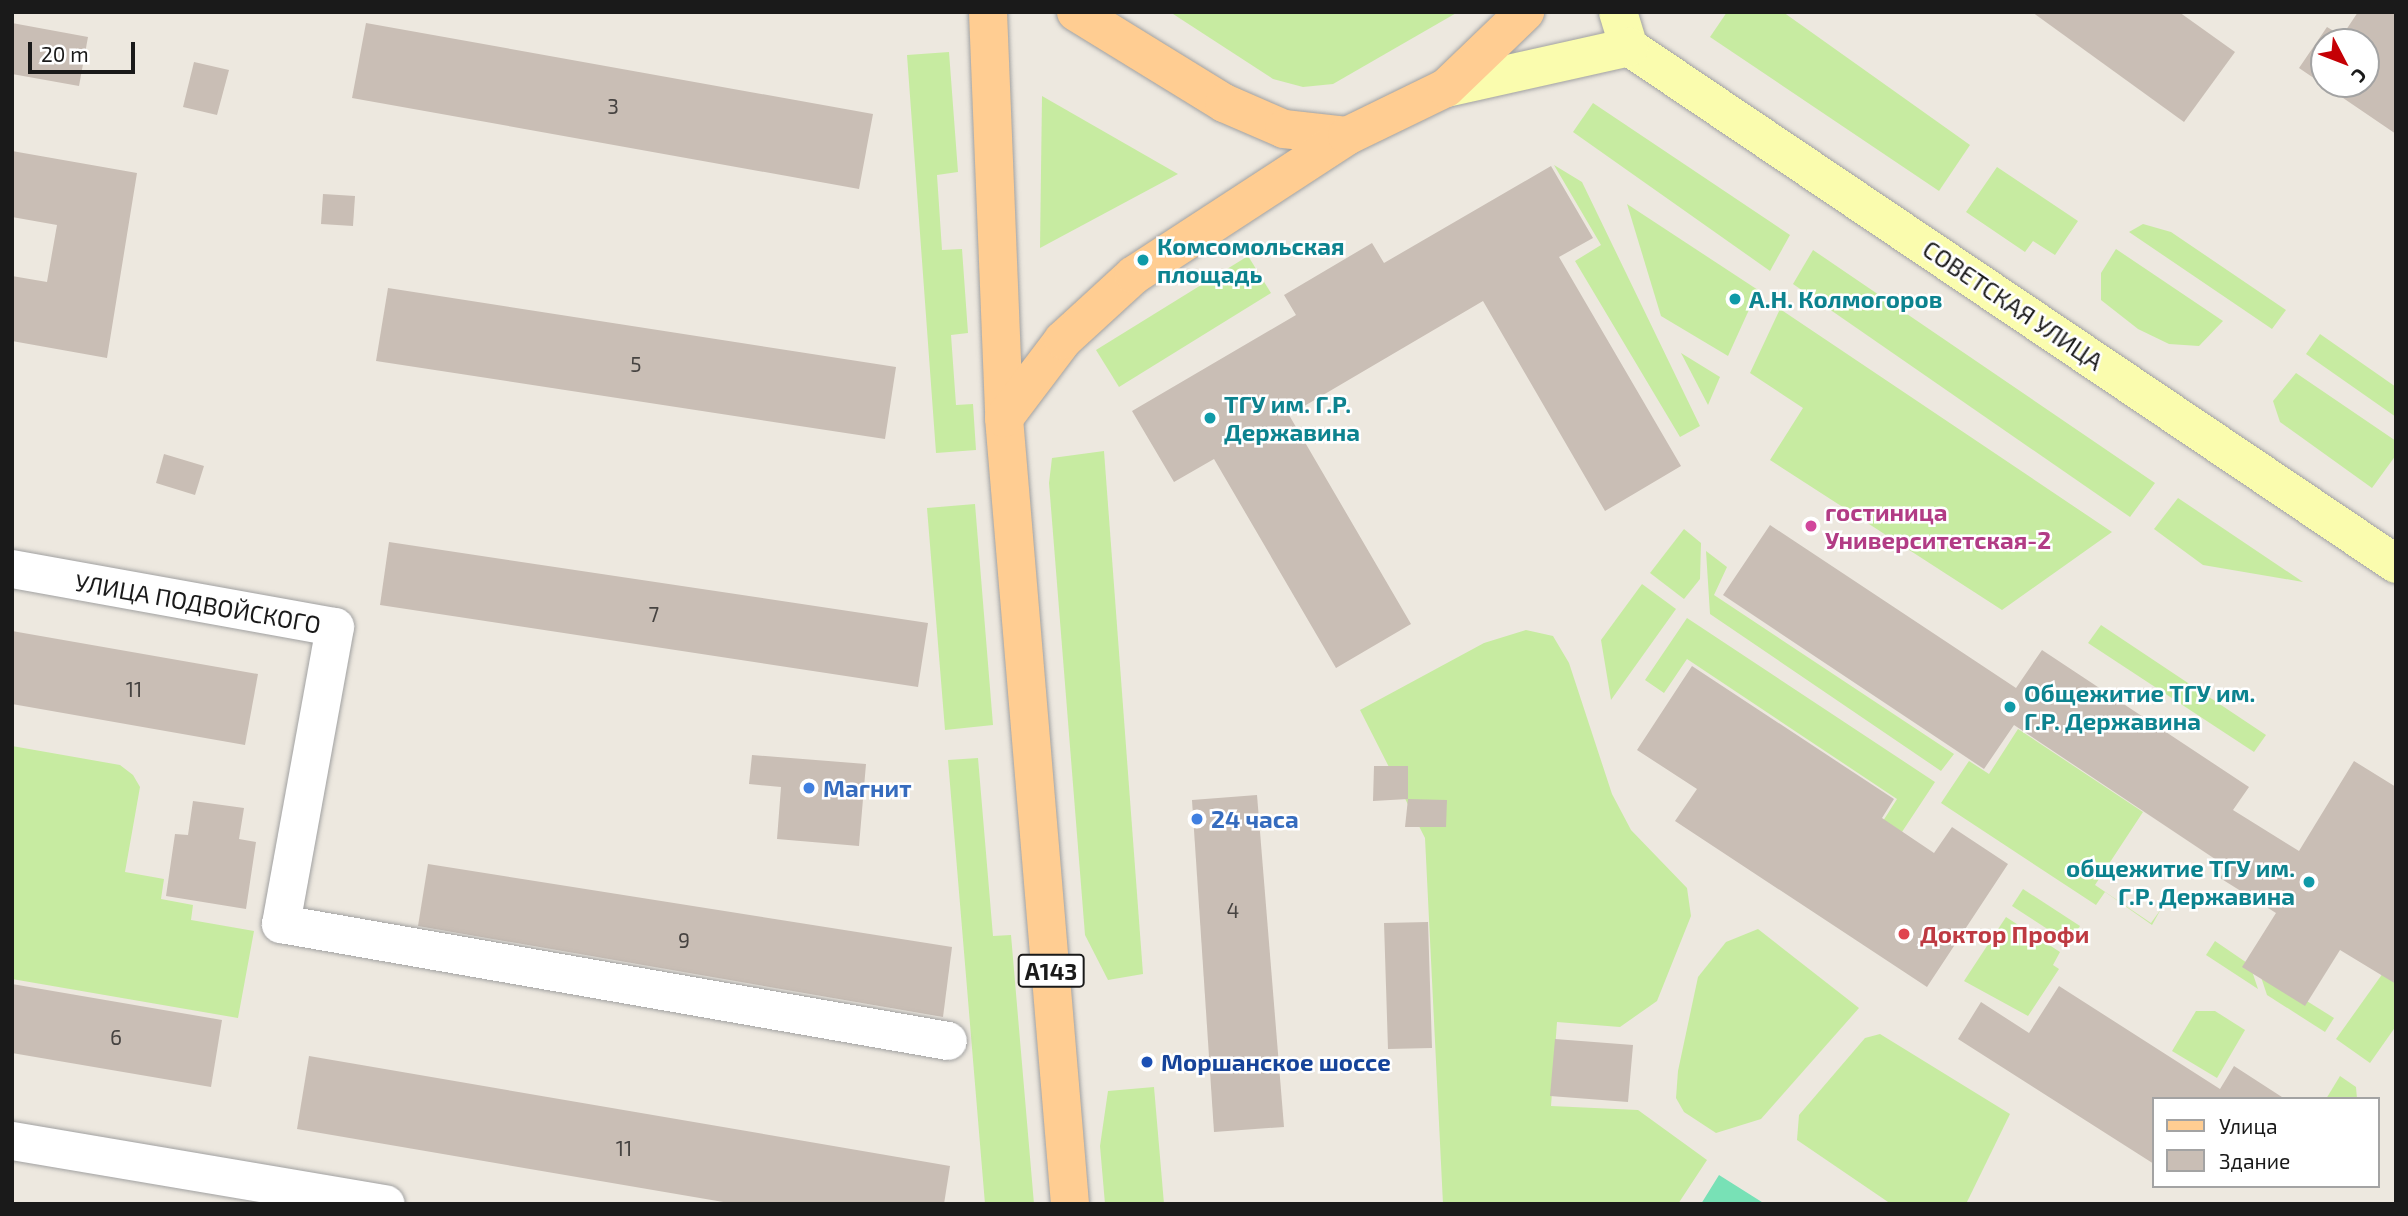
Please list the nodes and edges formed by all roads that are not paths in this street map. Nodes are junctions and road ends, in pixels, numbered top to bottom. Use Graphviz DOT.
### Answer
graph roads {
  1 [pos="988,12"];
  2 [pos="1076,12"];
  3 [pos="1525,12"];
  4 [pos="1624,30"];
  5 [pos="1446,88"];
  6 [pos="1347,136"];
  7 [pos="1004,418"];
  8 [pos="2396,564"];
  9 [pos="12,569"];
  10 [pos="948,1041"];
  11 [pos="12,1141"];
  12 [pos="386,1204"];
  13 [pos="1070,1204"];
  1 -- 7 [label="main road"];
  2 -- 6 [label="main road"];
  3 -- 5 [label="main road"];
  4 -- 5 [label="main road"];
  4 -- 8 [label="main road, СОВЕТСКАЯ УЛИЦА"];
  5 -- 6 [label="main road"];
  6 -- 7 [label="main road"];
  7 -- 13 [label="main road, А143"];
  9 -- 10 [label="street, УЛИЦА ПОДВОЙСКОГО"];
  11 -- 12 [label="street"];
}
